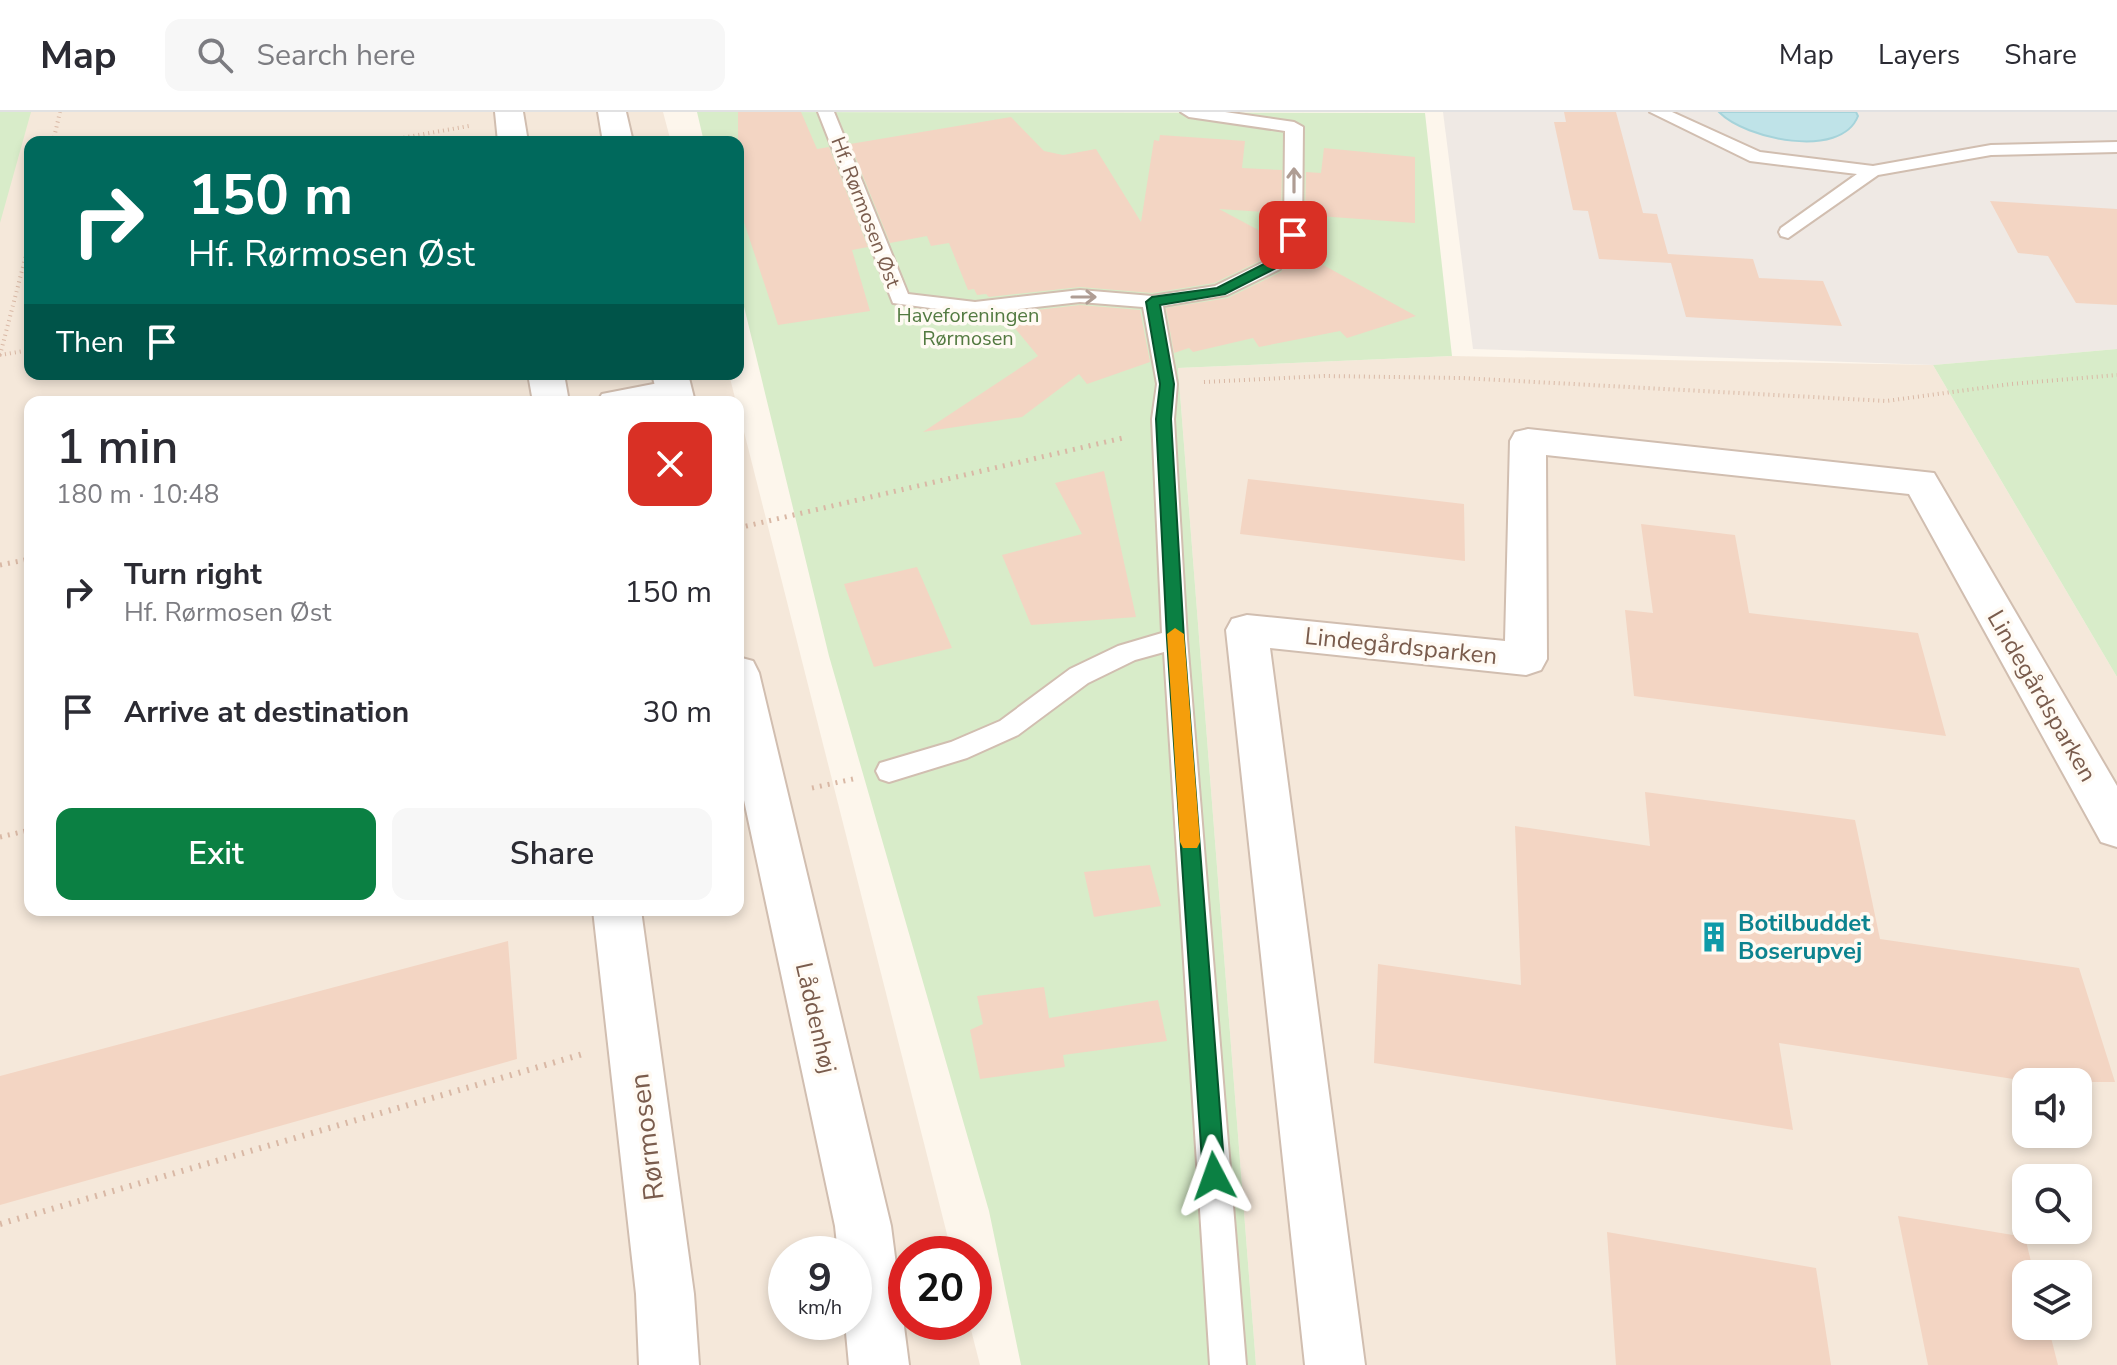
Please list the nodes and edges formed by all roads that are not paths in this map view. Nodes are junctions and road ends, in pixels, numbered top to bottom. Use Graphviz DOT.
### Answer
graph roads {
  1 [pos="612,112"];
  2 [pos="826,112"];
  3 [pos="1189,112"];
  4 [pos="1658,112"];
  5 [pos="617,136"];
  6 [pos="2117,147"];
  7 [pos="1873,171"];
  8 [pos="1788,232"];
  9 [pos="1152,302"];
  10 [pos="674,389"];
  11 [pos="642,396"];
  12 [pos="1175,639"];
  13 [pos="744,699"];
  14 [pos="889,771"];
  15 [pos="2117,828"];
  16 [pos="618,916"];
  17 [pos="669,1365"];
  18 [pos="879,1365"];
  19 [pos="1228,1365"];
  20 [pos="1335,1365"];
  1 -- 5 [label="street"];
  2 -- 9 [label="lane, Hf. Rørmosen Øst, one-way"];
  9 -- 3 [label="lane, Hf. Rørmosen Øst, one-way"];
  4 -- 7 [label="lane"];
  6 -- 7 [label="lane"];
  7 -- 8 [label="lane"];
  9 -- 12 [label="lane"];
  10 -- 11 [label="street"];
  12 -- 14 [label="lane"];
  12 -- 19 [label="lane"];
  13 -- 18 [label="street, Låddenhøj"];
  15 -- 20 [label="street, Lindegårdsparken"];
  16 -- 17 [label="street, Rørmosen"];
}
